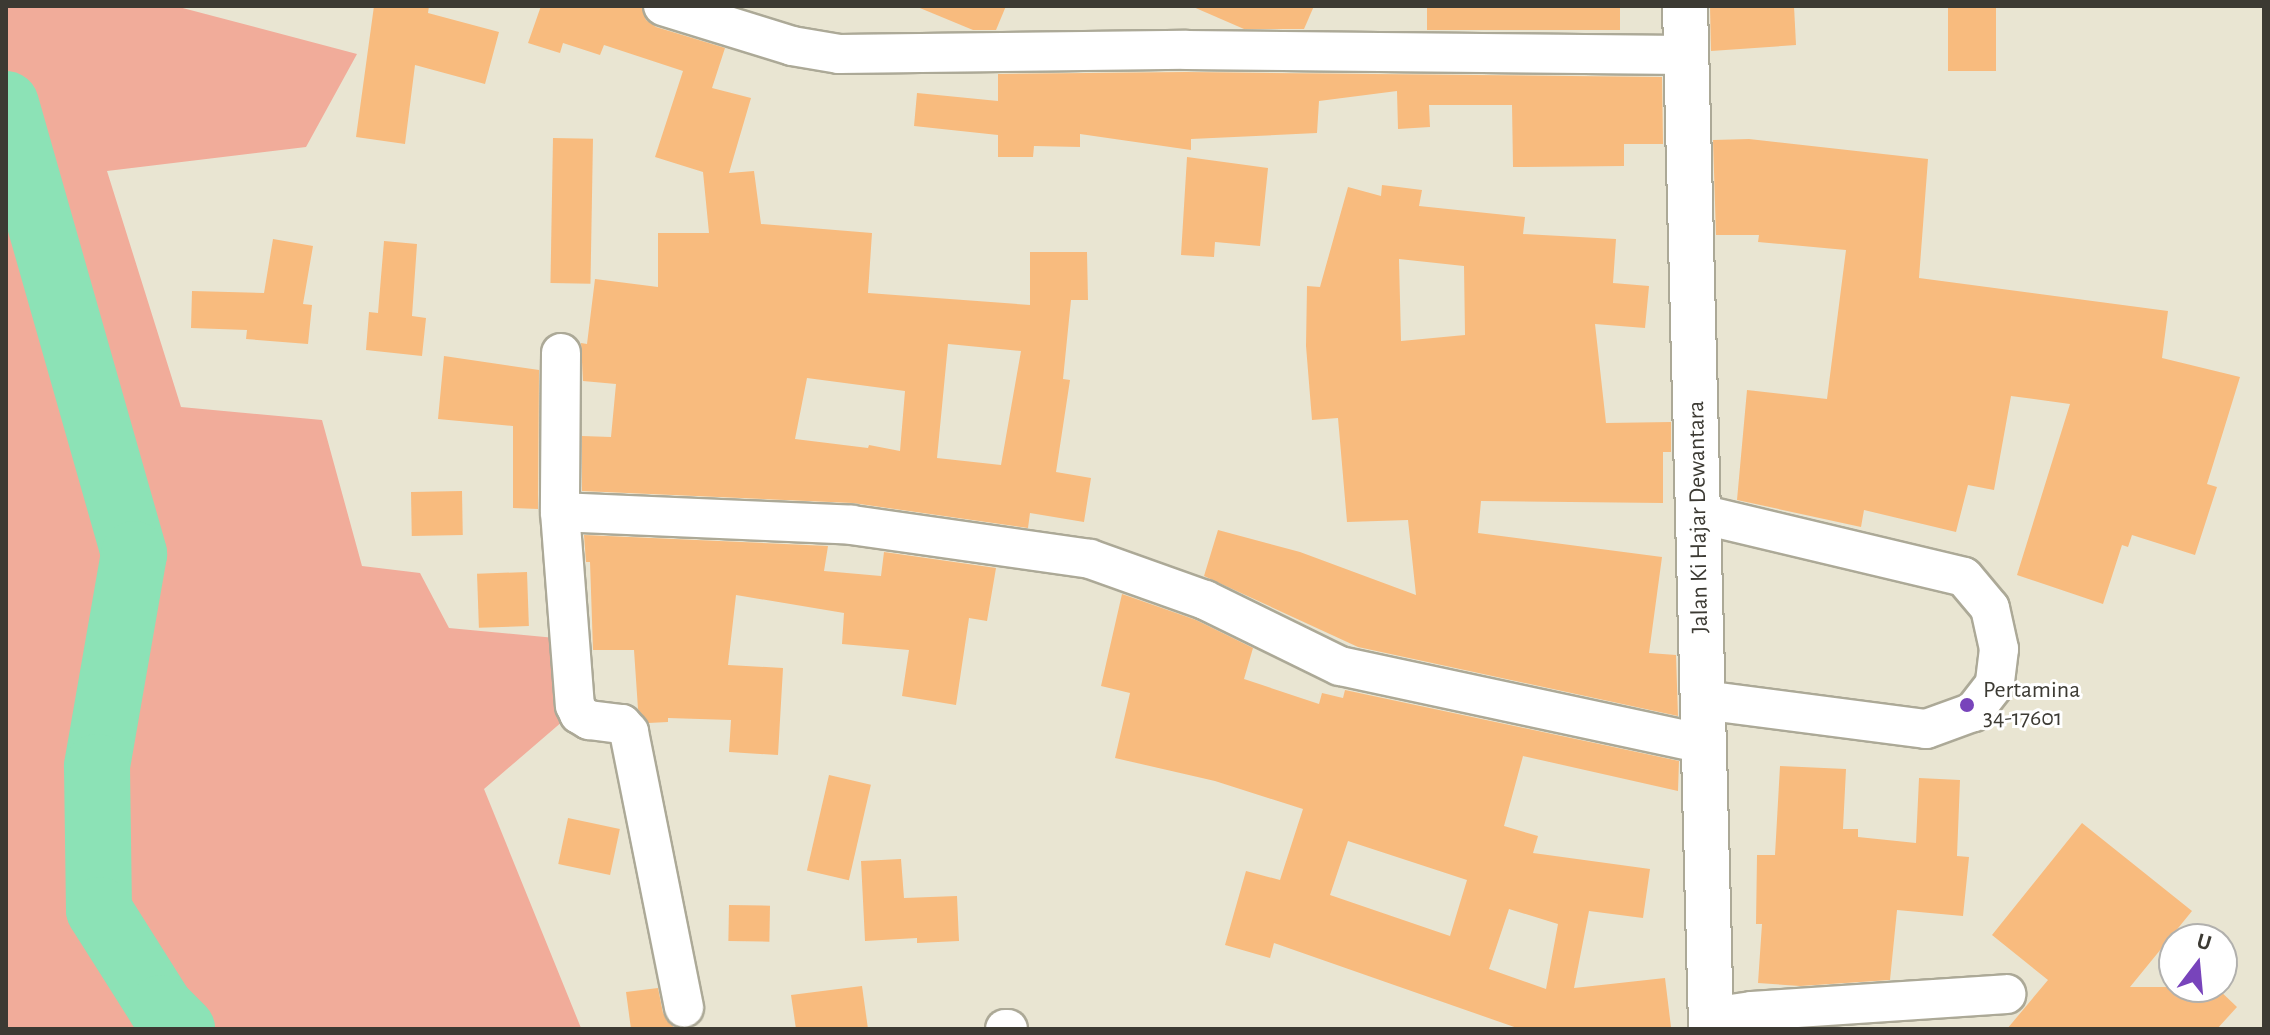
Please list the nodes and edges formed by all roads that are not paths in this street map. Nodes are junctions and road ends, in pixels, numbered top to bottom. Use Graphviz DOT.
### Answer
graph roads {
  1 [pos="663,6"];
  2 [pos="1685,6"];
  3 [pos="1686,55"];
  4 [pos="561,353"];
  5 [pos="560,512"];
  6 [pos="1700,514"];
  7 [pos="1704,700"];
  8 [pos="1705,744"];
  9 [pos="2006,994"];
  10 [pos="684,1008"];
  11 [pos="1711,1023"];
  1 -- 3 [label="street"];
  2 -- 3 [label="main road, Jalan Ki Hajar Dewantara"];
  3 -- 6 [label="main road, Jalan Ki Hajar Dewantara"];
  4 -- 5 [label="street"];
  5 -- 8 [label="street"];
  5 -- 10 [label="street"];
  6 -- 7 [label="main road, Jalan Ki Hajar Dewantara"];
  6 -- 7 [label="street"];
  7 -- 8 [label="main road, Jalan Ki Hajar Dewantara"];
  8 -- 11 [label="main road, Jalan Ki Hajar Dewantara"];
  9 -- 11 [label="street"];
}
